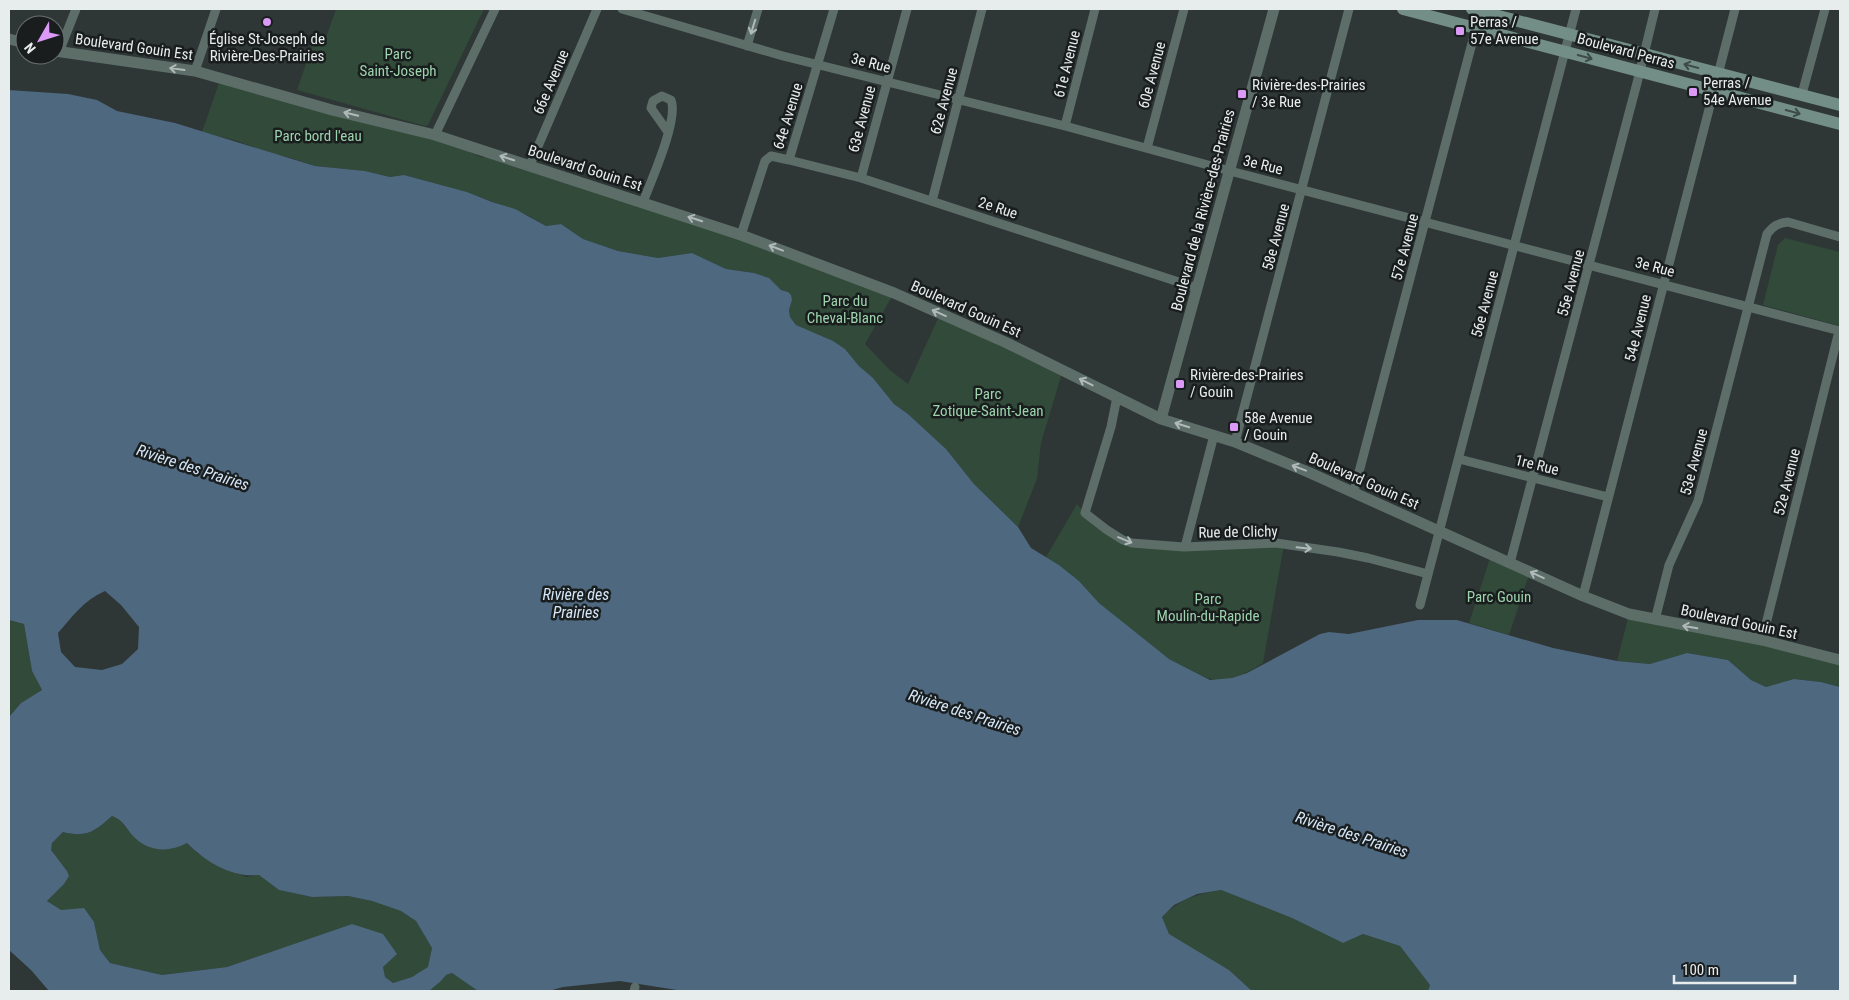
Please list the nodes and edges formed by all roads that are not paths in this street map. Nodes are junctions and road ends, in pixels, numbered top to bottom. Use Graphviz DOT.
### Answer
graph roads {
  1 [pos="76,9"];
  2 [pos="216,9"];
  3 [pos="495,9"];
  4 [pos="597,9"];
  5 [pos="622,9"];
  6 [pos="758,9"];
  7 [pos="834,9"];
  8 [pos="907,9"];
  9 [pos="982,9"];
  10 [pos="1095,9"];
  11 [pos="1184,9"];
  12 [pos="1274,9"];
  13 [pos="1349,9"];
  14 [pos="1403,9"];
  15 [pos="1576,9"];
  16 [pos="1655,9"];
  17 [pos="1735,9"];
  18 [pos="1825,9"];
  19 [pos="1478,10"];
  20 [pos="1476,28"];
  21 [pos="65,33"];
  22 [pos="1569,34"];
  23 [pos="747,46"];
  24 [pos="65,52"];
  25 [pos="1564,52"];
  26 [pos="1644,53"];
  27 [pos="818,64"];
  28 [pos="195,71"];
  29 [pos="1639,71"];
  30 [pos="1719,73"];
  31 [pos="886,82"];
  32 [pos="1714,91"];
  33 [pos="1802,94"];
  34 [pos="959,100"];
  35 [pos="1840,105"];
  36 [pos="1840,124"];
  37 [pos="1065,126"];
  38 [pos="668,132"];
  39 [pos="435,135"];
  40 [pos="1147,148"];
  41 [pos="790,160"];
  42 [pos="530,166"];
  43 [pos="1230,171"];
  44 [pos="861,178"];
  45 [pos="1302,190"];
  46 [pos="932,201"];
  47 [pos="644,202"];
  48 [pos="1426,222"];
  49 [pos="741,235"];
  50 [pos="1840,236"];
  51 [pos="1515,245"];
  52 [pos="1590,264"];
  53 [pos="1663,284"];
  54 [pos="1197,288"];
  55 [pos="1748,308"];
  56 [pos="1840,331"];
  57 [pos="1117,397"];
  58 [pos="1161,419"];
  59 [pos="1214,435"];
  60 [pos="1236,442"];
  61 [pos="1459,459"];
  62 [pos="1533,479"];
  63 [pos="1354,491"];
  64 [pos="1608,498"];
  65 [pos="1439,532"];
  66 [pos="1184,547"];
  67 [pos="1510,563"];
  68 [pos="1428,574"];
  69 [pos="1583,596"];
  70 [pos="1420,605"];
  71 [pos="1655,620"];
  72 [pos="1762,640"];
  73 [pos="1840,660"];
  1 -- 21 [label="street"];
  2 -- 28 [label="street"];
  3 -- 39 [label="street"];
  4 -- 42 [label="street, 66e Avenue"];
  5 -- 23 [label="street, 3e Rue"];
  6 -- 23 [label="street, one-way"];
  7 -- 27 [label="street, 64e Avenue"];
  8 -- 31 [label="street, 63e Avenue"];
  9 -- 34 [label="street, 62e Avenue"];
  10 -- 37 [label="street, 61e Avenue"];
  11 -- 40 [label="street, 60e Avenue"];
  12 -- 43 [label="street, Boulevard de la Rivière-des-Prairies"];
  13 -- 45 [label="street, 58e Avenue"];
  14 -- 20 [label="main road, Boulevard Perras"];
  15 -- 22 [label="street, 56e Avenue"];
  16 -- 26 [label="street, 55e Avenue"];
  17 -- 30 [label="street, 54e Avenue"];
  18 -- 33 [label="street"];
  19 -- 20 [label="street, 57e Avenue"];
  19 -- 22 [label="main road, Boulevard Perras"];
  20 -- 25 [label="main road, Boulevard Perras"];
  20 -- 48 [label="street, 57e Avenue"];
  22 -- 25 [label="street, 56e Avenue"];
  22 -- 26 [label="main road, Boulevard Perras"];
  23 -- 27 [label="street, 3e Rue"];
  28 -- 24 [label="street, Boulevard Gouin Est, one-way"];
  25 -- 29 [label="main road, Boulevard Perras, one-way"];
  25 -- 51 [label="street, 56e Avenue"];
  26 -- 29 [label="street, 55e Avenue"];
  30 -- 26 [label="main road, Boulevard Perras, one-way"];
  27 -- 31 [label="street, 3e Rue"];
  27 -- 41 [label="street, 64e Avenue"];
  39 -- 28 [label="street, Boulevard Gouin Est, one-way"];
  29 -- 32 [label="main road, Boulevard Perras"];
  29 -- 52 [label="street, 55e Avenue"];
  30 -- 32 [label="street, 54e Avenue"];
  30 -- 33 [label="main road, Boulevard Perras"];
  31 -- 34 [label="street, 3e Rue"];
  31 -- 44 [label="street, 63e Avenue"];
  32 -- 36 [label="main road, Boulevard Perras, one-way"];
  32 -- 53 [label="street, 54e Avenue"];
  33 -- 35 [label="main road, Boulevard Perras"];
  34 -- 37 [label="street, 3e Rue"];
  34 -- 46 [label="street, 62e Avenue"];
  37 -- 40 [label="street, 3e Rue"];
  38 -- 47 [label="street"];
  42 -- 39 [label="street, Boulevard Gouin Est, one-way"];
  40 -- 43 [label="street, 3e Rue"];
  41 -- 44 [label="street, 2e Rue"];
  41 -- 49 [label="street, 64e Avenue"];
  42 -- 47 [label="street, Boulevard Gouin Est"];
  43 -- 45 [label="street, 3e Rue"];
  43 -- 54 [label="street, Boulevard de la Rivière-des-Prairies"];
  44 -- 46 [label="street, 2e Rue"];
  45 -- 48 [label="street, 3e Rue"];
  45 -- 60 [label="street, 58e Avenue"];
  46 -- 54 [label="street, 2e Rue"];
  49 -- 47 [label="street, Boulevard Gouin Est, one-way"];
  48 -- 51 [label="street, 3e Rue"];
  48 -- 63 [label="street, 57e Avenue"];
  57 -- 49 [label="street, Boulevard Gouin Est, one-way"];
  50 -- 55 [label="street, 53e Avenue"];
  51 -- 52 [label="street, 3e Rue"];
  51 -- 61 [label="street, 56e Avenue"];
  52 -- 53 [label="street, 3e Rue"];
  52 -- 62 [label="street, 55e Avenue"];
  53 -- 55 [label="street, 3e Rue"];
  53 -- 64 [label="street, 54e Avenue"];
  54 -- 58 [label="street, Boulevard de la Rivière-des-Prairies"];
  55 -- 56 [label="street, 3e Rue"];
  55 -- 71 [label="street, 53e Avenue"];
  56 -- 72 [label="street, 52e Avenue"];
  57 -- 58 [label="street, Boulevard Gouin Est"];
  57 -- 66 [label="street, Rue de Clichy, one-way"];
  59 -- 58 [label="street, Boulevard Gouin Est, one-way"];
  59 -- 60 [label="street, Boulevard Gouin Est"];
  59 -- 66 [label="street"];
  63 -- 60 [label="street, Boulevard Gouin Est, one-way"];
  61 -- 62 [label="street, 1re Rue"];
  61 -- 65 [label="street, 56e Avenue"];
  62 -- 64 [label="street, 1re Rue"];
  62 -- 67 [label="street, 55e Avenue"];
  63 -- 65 [label="street, Boulevard Gouin Est"];
  64 -- 69 [label="street, 54e Avenue"];
  65 -- 67 [label="street, Boulevard Gouin Est"];
  65 -- 68 [label="street, 56e Avenue"];
  66 -- 68 [label="street, Rue de Clichy, one-way"];
  69 -- 67 [label="street, Boulevard Gouin Est, one-way"];
  68 -- 70 [label="street, 56e Avenue"];
  69 -- 71 [label="street, Boulevard Gouin Est"];
  72 -- 71 [label="street, Boulevard Gouin Est, one-way"];
  72 -- 73 [label="street, Boulevard Gouin Est"];
}
